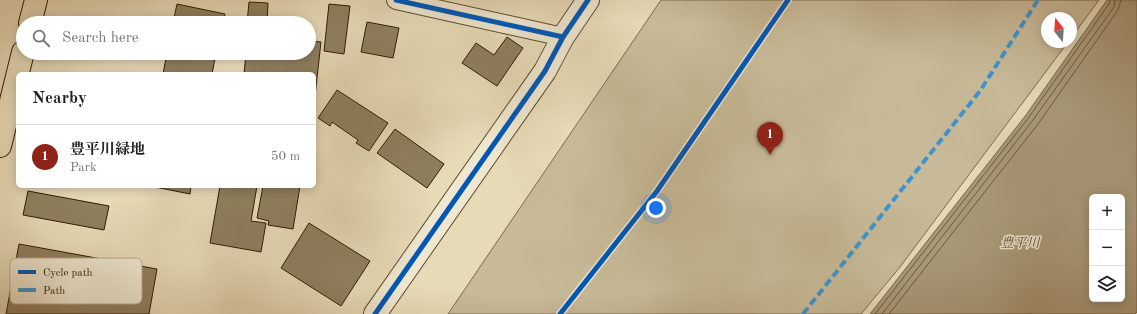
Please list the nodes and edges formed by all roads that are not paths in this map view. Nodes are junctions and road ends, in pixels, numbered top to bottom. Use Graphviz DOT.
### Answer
graph roads {
  1 [pos="36,0"];
  2 [pos="396,0"];
  3 [pos="588,0"];
  4 [pos="32,16"];
  5 [pos="563,37"];
  6 [pos="21,60"];
  7 [pos="18,72"];
  8 [pos="16,81"];
  9 [pos="0,146"];
  10 [pos="375,314"];
  1 -- 4 [label="highway"];
  2 -- 5 [label="street"];
  3 -- 5 [label="street"];
  5 -- 10 [label="street"];
  6 -- 7 [label="highway"];
  8 -- 9 [label="highway"];
}
